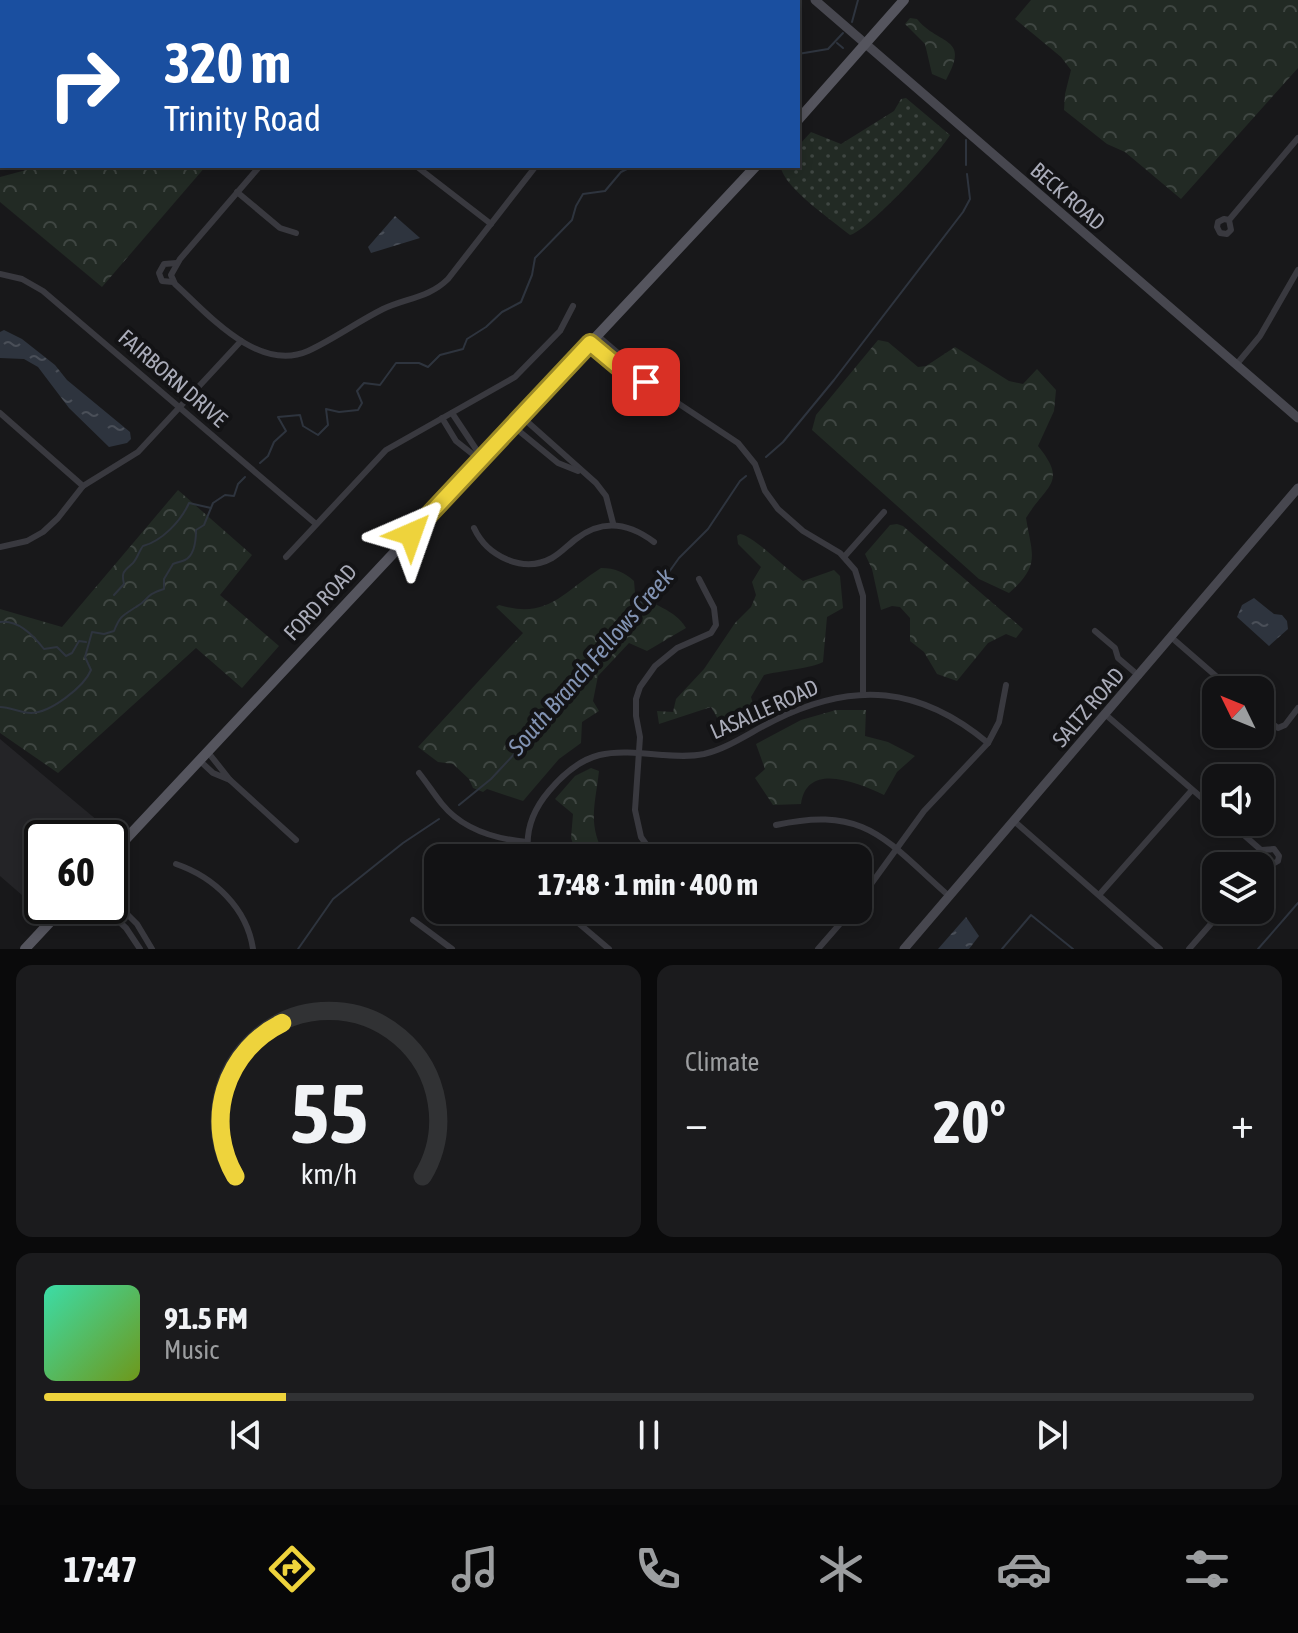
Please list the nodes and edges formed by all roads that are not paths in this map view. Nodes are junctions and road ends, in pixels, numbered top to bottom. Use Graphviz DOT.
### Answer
graph roads {
  1 [pos="815,0"];
  2 [pos="904,0"];
  3 [pos="866,44"];
  4 [pos="800,118"];
  5 [pos="1298,138"];
  6 [pos="258,168"];
  7 [pos="419,168"];
  8 [pos="534,168"];
  9 [pos="754,168"];
  10 [pos="237,192"];
  11 [pos="1229,220"];
  12 [pos="491,224"];
  13 [pos="296,233"];
  14 [pos="177,263"];
  15 [pos="1298,270"];
  16 [pos="0,274"];
  17 [pos="172,280"];
  18 [pos="573,306"];
  19 [pos="594,340"];
  20 [pos="241,341"];
  21 [pos="1236,365"];
  22 [pos="646,382"];
  23 [pos="178,407"];
  24 [pos="0,413"];
  25 [pos="452,413"];
  26 [pos="522,416"];
  27 [pos="442,418"];
  28 [pos="1298,418"];
  29 [pos="513,426"];
  30 [pos="558,450"];
  31 [pos="550,458"];
  32 [pos="480,460"];
  33 [pos="585,474"];
  34 [pos="83,486"];
  35 [pos="1298,488"];
  36 [pos="884,512"];
  37 [pos="613,523"];
  38 [pos="316,524"];
  39 [pos="474,528"];
  40 [pos="654,542"];
  41 [pos="0,547"];
  42 [pos="286,557"];
  43 [pos="844,557"];
  44 [pos="699,579"];
  45 [pos="1095,631"];
  46 [pos="1171,637"];
  47 [pos="1139,676"];
  48 [pos="1216,676"];
  49 [pos="1006,685"];
  50 [pos="863,694"];
  51 [pos="1298,708"];
  52 [pos="1106,715"];
  53 [pos="1274,725"];
  54 [pos="988,743"];
  55 [pos="207,751"];
  56 [pos="638,752"];
  57 [pos="199,760"];
  58 [pos="419,773"];
  59 [pos="230,780"];
  60 [pos="1192,790"];
  61 [pos="1202,798"];
  62 [pos="1014,821"];
  63 [pos="776,825"];
  64 [pos="1245,836"];
  65 [pos="128,837"];
  66 [pos="296,840"];
  67 [pos="527,842"];
  68 [pos="645,844"];
  69 [pos="895,850"];
  70 [pos="1261,850"];
  71 [pos="1274,863"];
  72 [pos="176,864"];
  73 [pos="872,882"];
  74 [pos="1099,895"];
  75 [pos="949,896"];
  76 [pos="128,915"];
  77 [pos="413,920"];
  78 [pos="48,924"];
  79 [pos="122,924"];
  80 [pos="580,924"];
  81 [pos="840,924"];
  82 [pos="1211,924"];
  83 [pos="25,949"];
  84 [pos="140,949"];
  85 [pos="152,949"];
  86 [pos="253,949"];
  87 [pos="452,949"];
  88 [pos="609,949"];
  89 [pos="818,949"];
  90 [pos="904,949"];
  91 [pos="1160,949"];
  92 [pos="1189,949"];
  1 -- 3 [label="main road, BECK ROAD"];
  2 -- 3 [label="main road"];
  3 -- 4 [label="main road"];
  3 -- 21 [label="main road, BECK ROAD"];
  5 -- 11 [label="street"];
  6 -- 10 [label="street"];
  7 -- 12 [label="street"];
  8 -- 12 [label="street"];
  9 -- 19 [label="main road, FORD ROAD"];
  10 -- 13 [label="street"];
  10 -- 14 [label="street"];
  12 -- 20 [label="street"];
  14 -- 17 [label="street"];
  14 -- 17 [label="street"];
  15 -- 21 [label="street"];
  16 -- 23 [label="street, FAIRBORN DRIVE"];
  17 -- 20 [label="street"];
  18 -- 25 [label="street"];
  19 -- 22 [label="street"];
  19 -- 22 [label="street"];
  19 -- 26 [label="main road, FORD ROAD"];
  20 -- 23 [label="street"];
  21 -- 28 [label="main road, BECK ROAD"];
  22 -- 43 [label="street"];
  23 -- 34 [label="street"];
  23 -- 38 [label="street, FAIRBORN DRIVE"];
  24 -- 34 [label="street"];
  25 -- 27 [label="street"];
  25 -- 32 [label="street"];
  26 -- 29 [label="main road, FORD ROAD"];
  26 -- 30 [label="street"];
  27 -- 32 [label="street"];
  27 -- 38 [label="street"];
  29 -- 31 [label="street"];
  29 -- 32 [label="main road, FORD ROAD"];
  30 -- 31 [label="street"];
  30 -- 33 [label="street"];
  31 -- 33 [label="street"];
  32 -- 55 [label="main road, FORD ROAD"];
  33 -- 37 [label="street"];
  34 -- 41 [label="street"];
  35 -- 46 [label="main road, SALTZ ROAD"];
  36 -- 43 [label="street"];
  37 -- 39 [label="street"];
  37 -- 40 [label="street"];
  38 -- 42 [label="street"];
  43 -- 50 [label="street"];
  44 -- 56 [label="street"];
  45 -- 47 [label="street"];
  46 -- 47 [label="main road, SALTZ ROAD"];
  46 -- 48 [label="street"];
  47 -- 52 [label="main road, SALTZ ROAD"];
  49 -- 54 [label="street"];
  50 -- 54 [label="street, LASALLE ROAD"];
  50 -- 56 [label="street, LASALLE ROAD"];
  51 -- 53 [label="street"];
  52 -- 60 [label="street"];
  52 -- 62 [label="main road, SALTZ ROAD"];
  54 -- 69 [label="street"];
  55 -- 57 [label="main road, FORD ROAD"];
  55 -- 59 [label="street"];
  56 -- 67 [label="street, LASALLE ROAD"];
  56 -- 68 [label="street"];
  57 -- 59 [label="street"];
  57 -- 65 [label="main road, FORD ROAD"];
  58 -- 67 [label="street"];
  59 -- 66 [label="street"];
  60 -- 61 [label="street"];
  60 -- 74 [label="street"];
  62 -- 74 [label="street"];
  62 -- 75 [label="main road, SALTZ ROAD"];
  63 -- 69 [label="street"];
  64 -- 70 [label="street"];
  69 -- 73 [label="street"];
  69 -- 75 [label="street"];
  70 -- 71 [label="street"];
  72 -- 86 [label="street"];
  74 -- 91 [label="street"];
  75 -- 90 [label="main road, SALTZ ROAD"];
  76 -- 85 [label="street"];
  77 -- 87 [label="street"];
  78 -- 83 [label="main road"];
  79 -- 84 [label="street"];
  80 -- 88 [label="street"];
  81 -- 89 [label="street"];
  82 -- 92 [label="street"];
}
